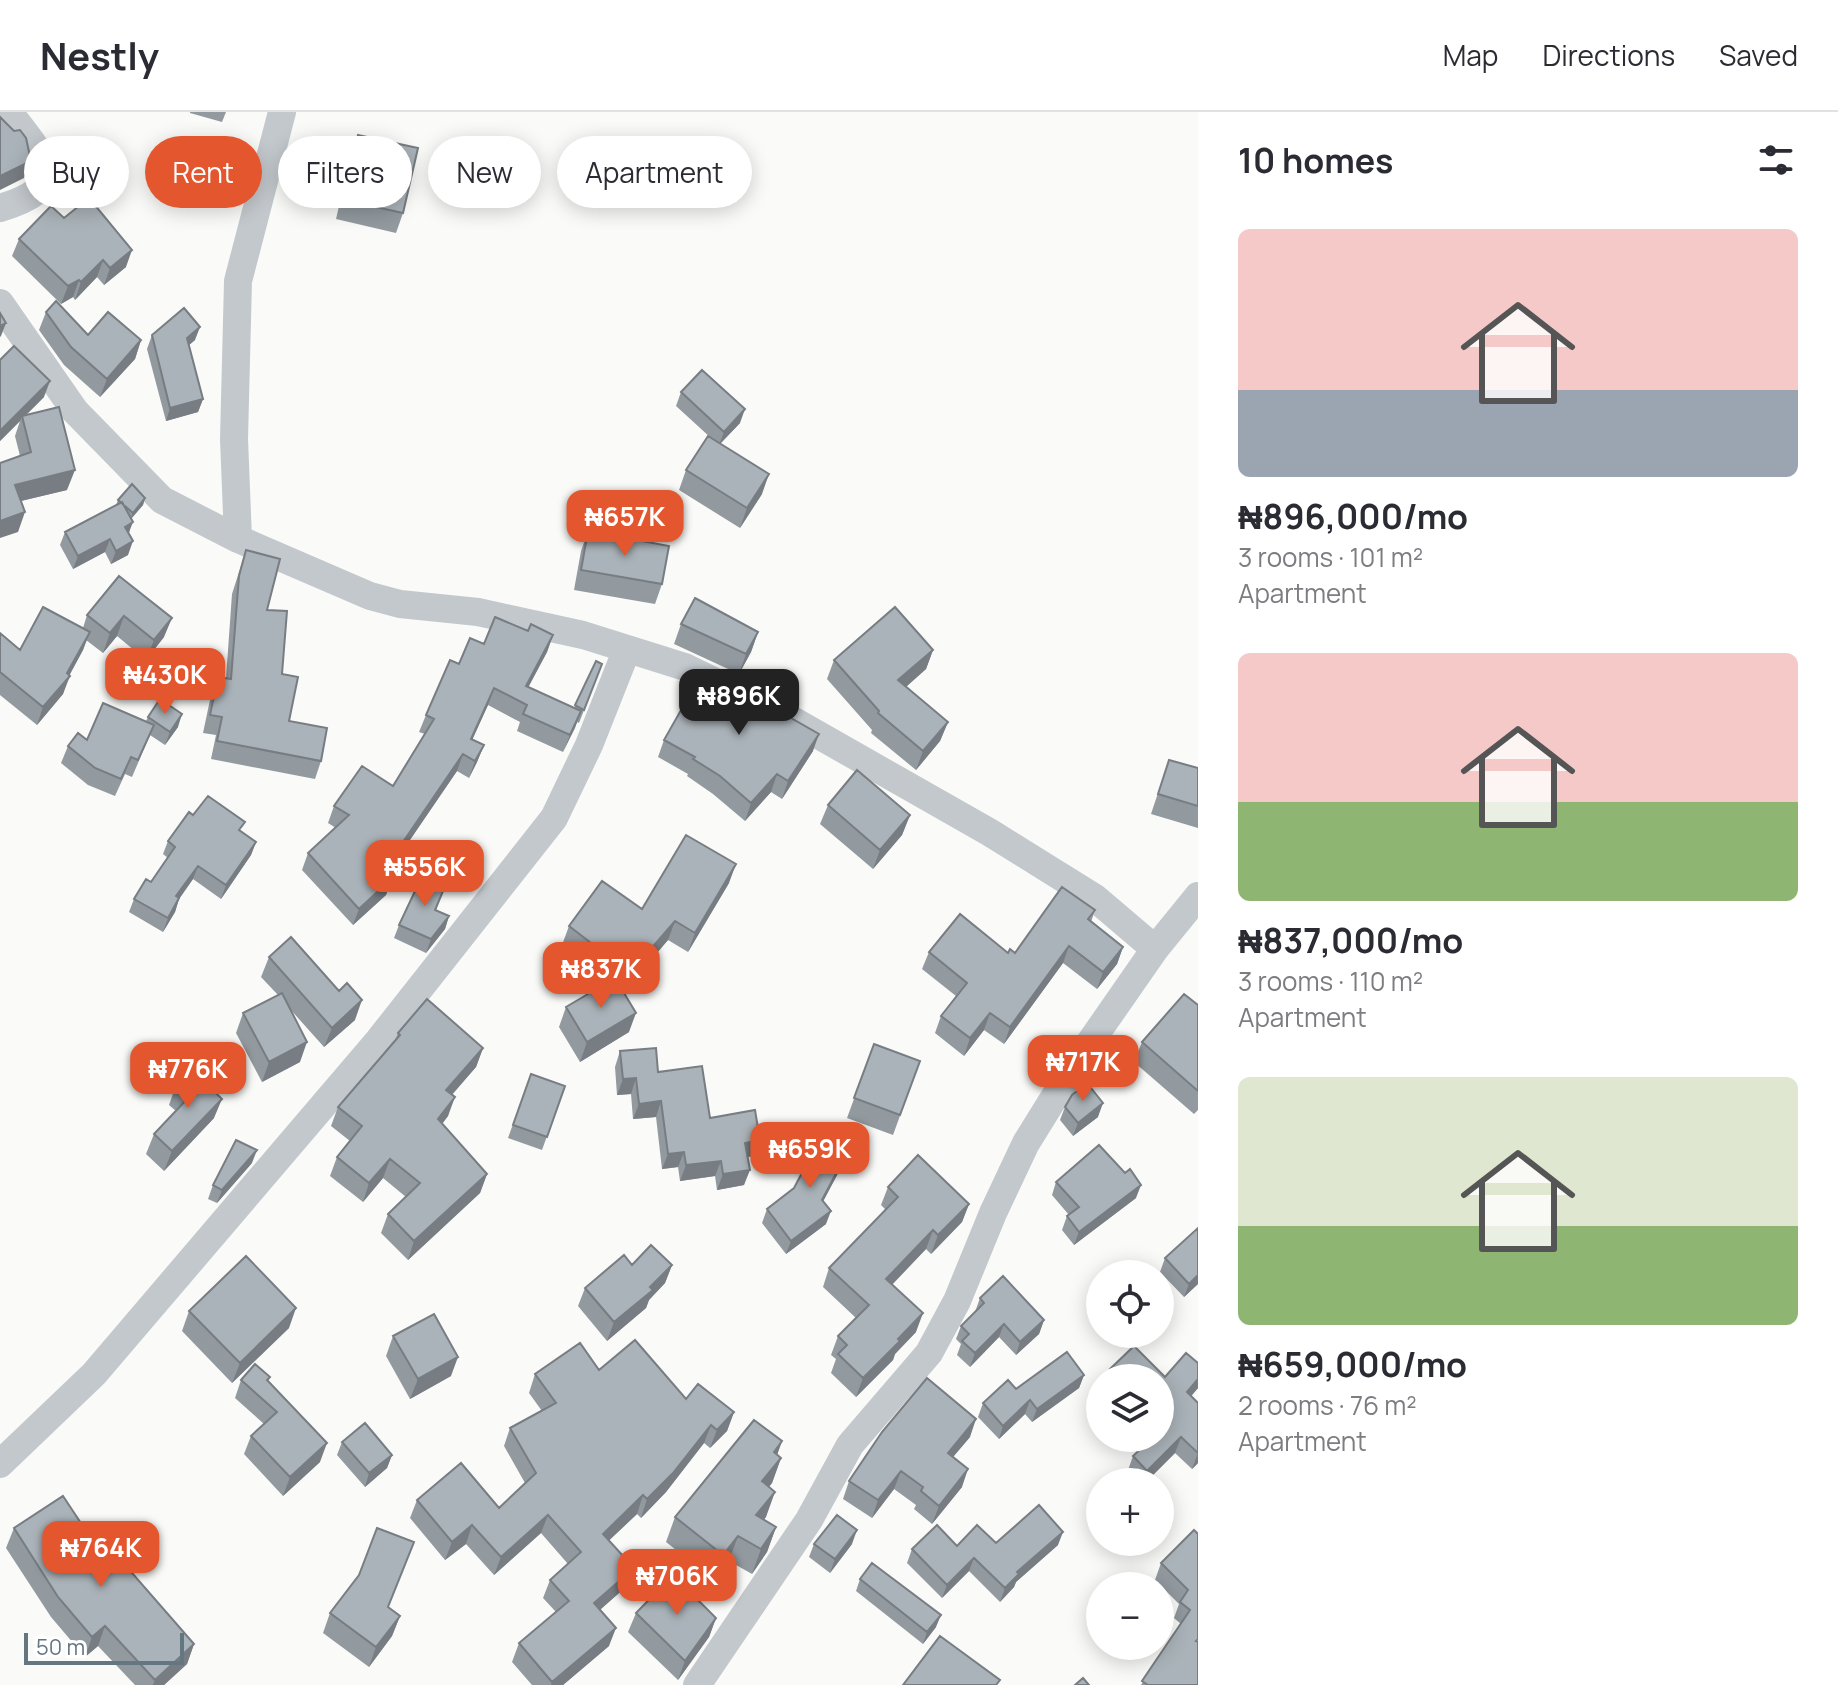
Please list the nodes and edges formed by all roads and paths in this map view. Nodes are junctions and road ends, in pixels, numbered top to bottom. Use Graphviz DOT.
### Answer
graph roads {
  1 [pos="9,112"];
  2 [pos="282,112"];
  3 [pos="0,208"];
  4 [pos="0,303"];
  5 [pos="238,539"];
  6 [pos="627,649"];
  7 [pos="1198,896"];
  8 [pos="1155,949"];
  9 [pos="0,1464"];
  10 [pos="697,1685"];
  1 -- 3 [label="street"];
  2 -- 5 [label="street"];
  4 -- 5 [label="street"];
  5 -- 6 [label="street"];
  6 -- 8 [label="street"];
  6 -- 9 [label="street"];
  7 -- 8 [label="street"];
  8 -- 10 [label="street"];
}
